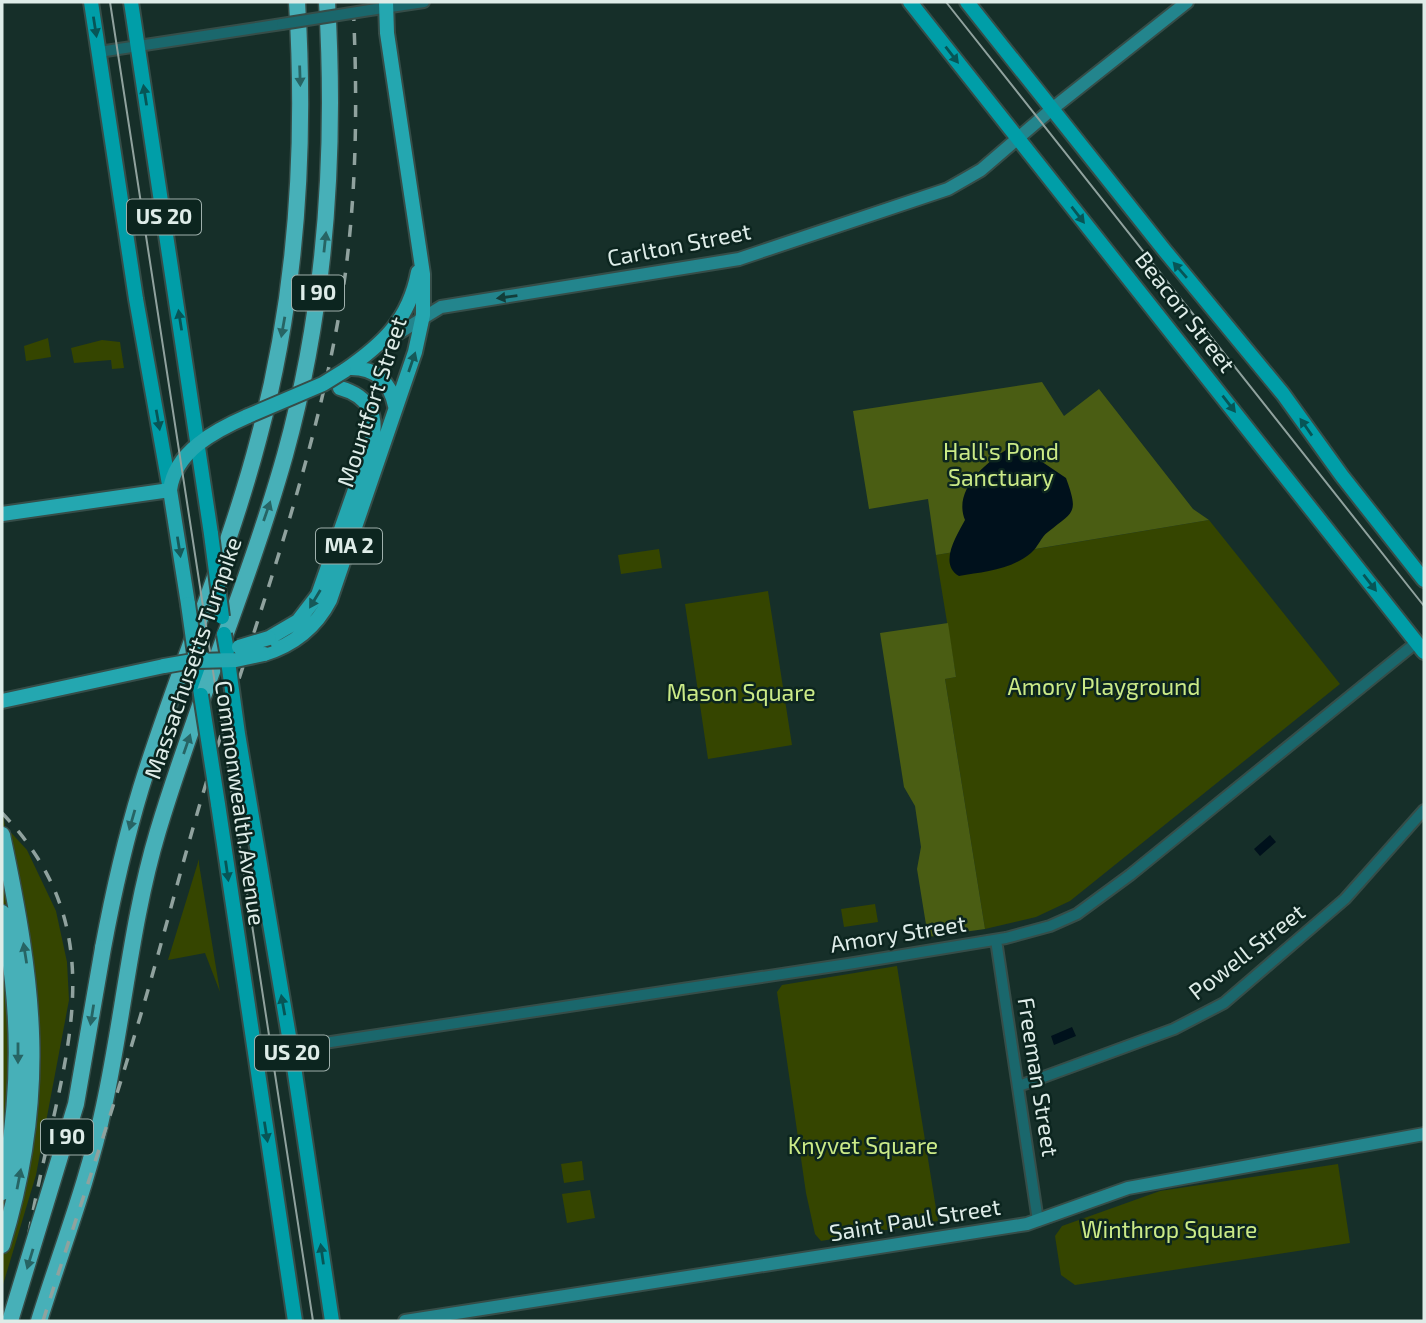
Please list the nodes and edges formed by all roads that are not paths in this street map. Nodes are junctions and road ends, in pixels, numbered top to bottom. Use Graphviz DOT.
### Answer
graph roads {
  1 [pos="91,2"];
  2 [pos="131,2"];
  3 [pos="297,2"];
  4 [pos="327,2"];
  5 [pos="424,2"];
  6 [pos="910,2"];
  7 [pos="967,2"];
  8 [pos="1187,2"];
  9 [pos="386,5"];
  10 [pos="138,46"];
  11 [pos="99,52"];
  12 [pos="1052,109"];
  13 [pos="1017,137"];
  14 [pos="421,257"];
  15 [pos="423,315"];
  16 [pos="380,345"];
  17 [pos="347,369"];
  18 [pos="323,384"];
  19 [pos="396,408"];
  20 [pos="199,444"];
  21 [pos="170,490"];
  22 [pos="2,514"];
  23 [pos="1424,580"];
  24 [pos="1420,647"];
  25 [pos="227,656"];
  26 [pos="196,661"];
  27 [pos="2,701"];
  28 [pos="1424,810"];
  29 [pos="2,835"];
  30 [pos="2,913"];
  31 [pos="996,940"];
  32 [pos="291,1048"];
  33 [pos="1019,1086"];
  34 [pos="1424,1134"];
  35 [pos="2,1192"];
  36 [pos="1038,1221"];
  37 [pos="2,1245"];
  38 [pos="10,1321"];
  39 [pos="39,1321"];
  40 [pos="295,1321"];
  41 [pos="332,1321"];
  42 [pos="405,1321"];
  1 -- 11 [label="main road, Commonwealth Avenue / US 20, one-way"];
  2 -- 10 [label="main road, Commonwealth Avenue / US 20"];
  3 -- 38 [label="highway, Massachusetts Turnpike / I 90, one-way, bridge"];
  39 -- 4 [label="highway, Massachusetts Turnpike / I 90, one-way"];
  5 -- 9 [label="street"];
  6 -- 13 [label="main road, Beacon Street, one-way"];
  7 -- 12 [label="main road, Beacon Street"];
  8 -- 12 [label="main road, Carlton Street"];
  9 -- 10 [label="street, bridge"];
  9 -- 14 [label="highway, Mountfort Street / MA 2"];
  10 -- 11 [label="street"];
  20 -- 10 [label="main road, Commonwealth Avenue / US 20, one-way"];
  11 -- 21 [label="main road, Commonwealth Avenue / US 20, one-way"];
  12 -- 13 [label="main road, Carlton Street"];
  23 -- 12 [label="main road, Beacon Street, one-way"];
  13 -- 15 [label="main road, Carlton Street, one-way"];
  13 -- 24 [label="main road, Beacon Street, one-way"];
  14 -- 15 [label="highway, Mountfort Street / MA 2"];
  14 -- 16 [label="highway, MA 2"];
  15 -- 16 [label="main road, Carlton Street"];
  19 -- 15 [label="highway, Mountfort Street / MA 2, one-way"];
  16 -- 17 [label="highway, Carlton Street / MA 2"];
  17 -- 18 [label="highway, Carlton Street / MA 2, bridge"];
  17 -- 19 [label="highway"];
  18 -- 20 [label="highway, Carlton Street / MA 2, bridge"];
  18 -- 25 [label="highway, one-way, bridge"];
  19 -- 25 [label="highway, Mountfort Street / MA 2, bridge"];
  20 -- 21 [label="highway, Carlton Street / MA 2"];
  20 -- 25 [label="main road, Commonwealth Avenue / US 20, bridge"];
  21 -- 22 [label="highway"];
  21 -- 26 [label="highway, Commonwealth Avenue / US 20, one-way, bridge"];
  24 -- 31 [label="street, Amory Street"];
  25 -- 26 [label="highway, MA 2, bridge"];
  32 -- 25 [label="main road, Commonwealth Avenue / US 20, one-way, bridge"];
  26 -- 27 [label="highway, MA 2, bridge"];
  26 -- 40 [label="main road, Commonwealth Avenue / US 20, one-way, bridge"];
  28 -- 33 [label="street, Powell Street"];
  37 -- 29 [label="highway, one-way"];
  30 -- 35 [label="highway, one-way"];
  31 -- 32 [label="street, Amory Street"];
  31 -- 33 [label="street, Freeman Street"];
  41 -- 32 [label="main road, Commonwealth Avenue / US 20, one-way"];
  33 -- 36 [label="street, Freeman Street"];
  34 -- 36 [label="main road, Saint Paul Street"];
  36 -- 42 [label="main road, Saint Paul Street"];
}
